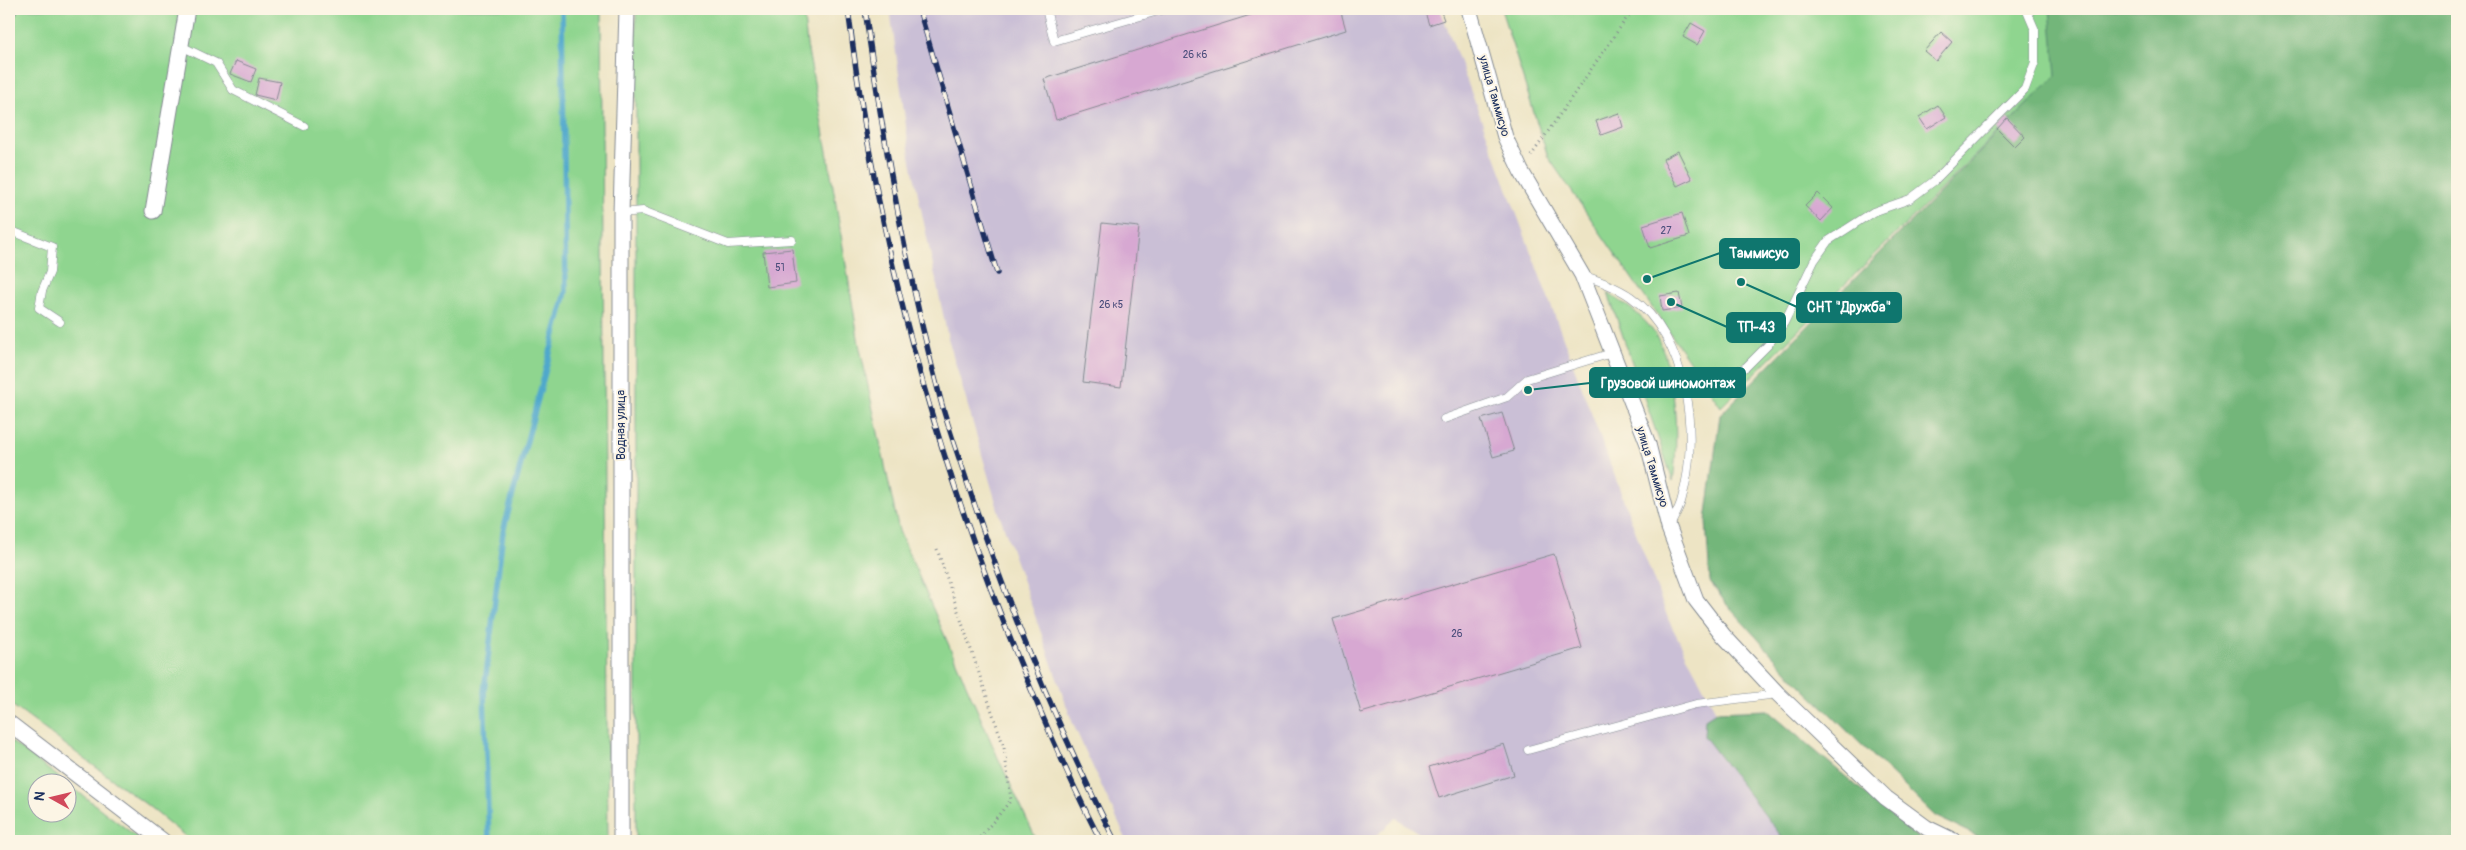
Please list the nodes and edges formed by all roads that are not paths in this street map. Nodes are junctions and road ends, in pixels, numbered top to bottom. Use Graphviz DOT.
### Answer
graph roads {
  1 [pos="187,9"];
  2 [pos="627,9"];
  3 [pos="1046,9"];
  4 [pos="1165,9"];
  5 [pos="1469,9"];
  6 [pos="2026,9"];
  7 [pos="181,46"];
  8 [pos="304,126"];
  9 [pos="153,212"];
  10 [pos="621,213"];
  11 [pos="9,230"];
  12 [pos="792,240"];
  13 [pos="1582,275"];
  14 [pos="60,322"];
  15 [pos="1612,353"];
  16 [pos="1686,395"];
  17 [pos="1444,419"];
  18 [pos="1669,528"];
  19 [pos="1778,694"];
  20 [pos="9,723"];
  21 [pos="1528,750"];
  22 [pos="163,841"];
  23 [pos="621,841"];
  24 [pos="1954,841"];
  1 -- 7 [label="street"];
  2 -- 10 [label="street, Водная улица"];
  3 -- 4 [label="lane"];
  5 -- 13 [label="street, улица Таммисуо"];
  6 -- 16 [label="lane"];
  7 -- 8 [label="lane"];
  7 -- 9 [label="street"];
  10 -- 12 [label="lane"];
  10 -- 23 [label="street, Водная улица"];
  11 -- 14 [label="lane"];
  13 -- 15 [label="street, улица Таммисуо"];
  13 -- 16 [label="lane"];
  15 -- 17 [label="lane"];
  15 -- 18 [label="street, улица Таммисуо"];
  16 -- 18 [label="lane"];
  18 -- 19 [label="street, улица Таммисуо"];
  19 -- 21 [label="lane"];
  19 -- 24 [label="street, улица Таммисуо"];
  20 -- 22 [label="street"];
}
